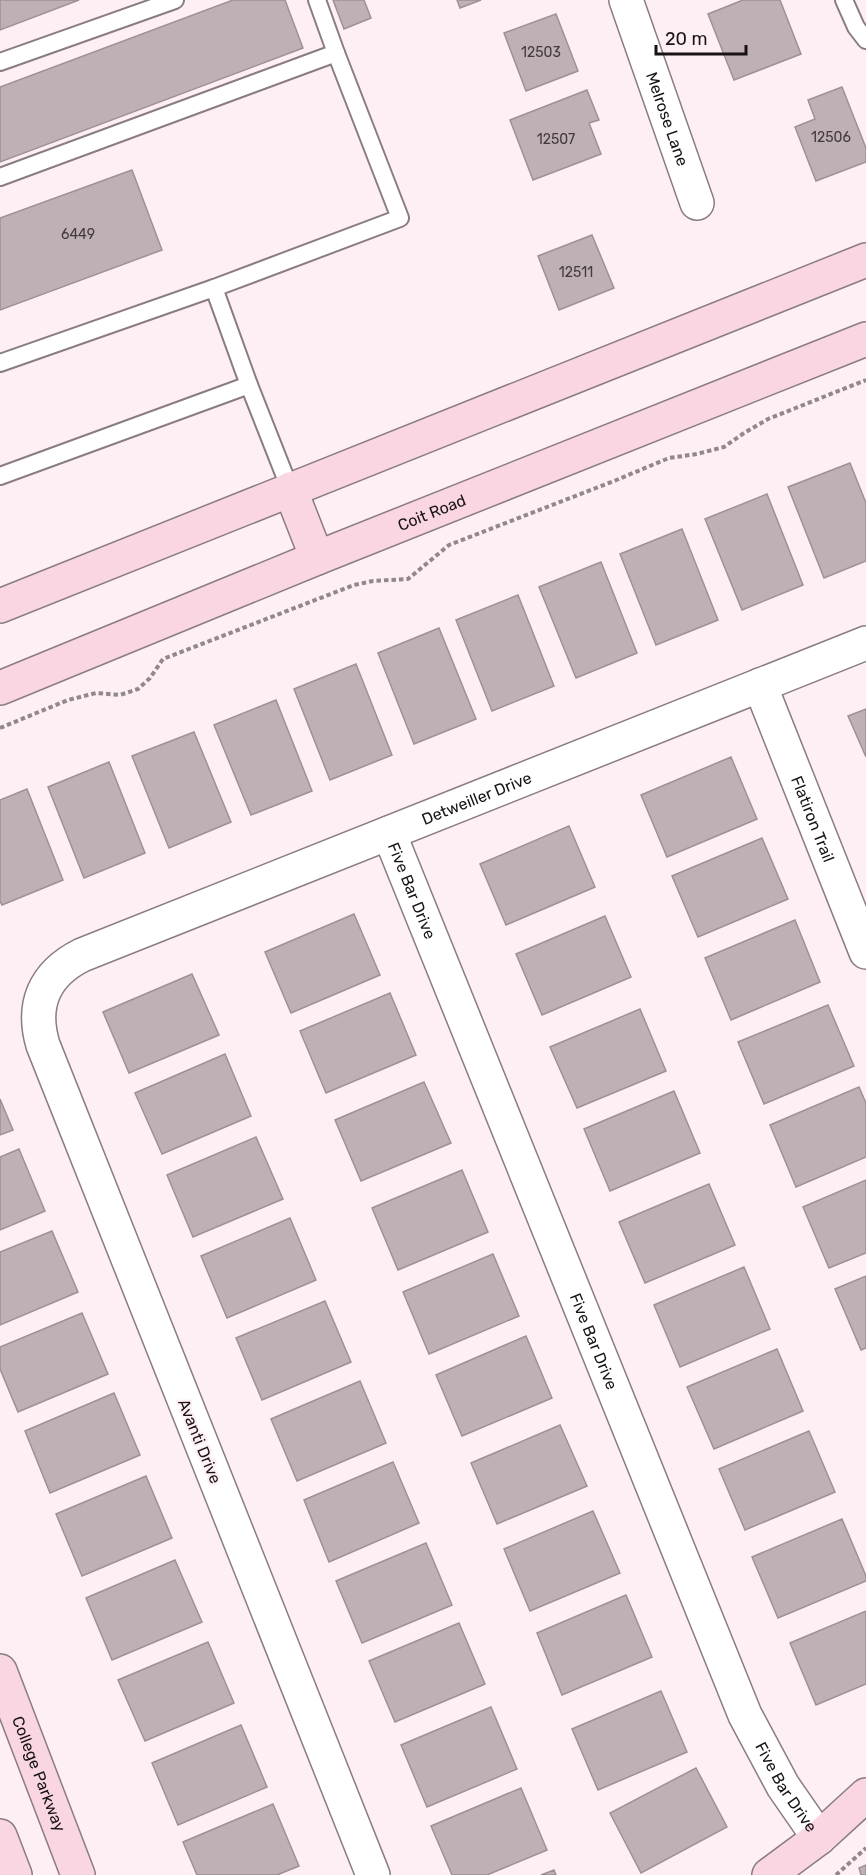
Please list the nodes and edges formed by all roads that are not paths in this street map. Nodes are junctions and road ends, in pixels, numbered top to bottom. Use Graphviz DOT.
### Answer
graph roads {
  1 [pos="175,0"];
  2 [pos="317,0"];
  3 [pos="626,0"];
  4 [pos="844,0"];
  5 [pos="866,40"];
  6 [pos="336,53"];
  7 [pos="0,62"];
  8 [pos="0,177"];
  9 [pos="697,203"];
  10 [pos="866,260"];
  11 [pos="214,288"];
  12 [pos="866,339"];
  13 [pos="0,363"];
  14 [pos="249,385"];
  15 [pos="0,476"];
  16 [pos="290,489"];
  17 [pos="316,558"];
  18 [pos="0,606"];
  19 [pos="866,643"];
  20 [pos="760,685"];
  21 [pos="0,688"];
  22 [pos="389,832"];
  23 [pos="866,952"];
  24 [pos="40,1004"];
  25 [pos="0,1671"];
  26 [pos="866,1795"];
  27 [pos="0,1836"];
  28 [pos="819,1838"];
  29 [pos="15,1875"];
  30 [pos="78,1875"];
  31 [pos="373,1875"];
  32 [pos="769,1875"];
  1 -- 7 [label="lane"];
  2 -- 6 [label="lane"];
  3 -- 9 [label="street, Melrose Lane"];
  4 -- 5 [label="lane"];
  6 -- 8 [label="lane"];
  6 -- 11 [label="lane"];
  10 -- 16 [label="main road"];
  11 -- 13 [label="lane"];
  11 -- 14 [label="lane"];
  12 -- 17 [label="main road, Coit Road"];
  14 -- 15 [label="lane"];
  14 -- 16 [label="lane"];
  16 -- 17 [label="main road"];
  16 -- 18 [label="main road"];
  17 -- 21 [label="main road, Coit Road"];
  19 -- 20 [label="street, Detweiller Drive"];
  20 -- 22 [label="street, Detweiller Drive"];
  20 -- 23 [label="street, Flatiron Trail"];
  22 -- 24 [label="street, Detweiller Drive"];
  22 -- 28 [label="street, Five Bar Drive"];
  24 -- 31 [label="street, Avanti Drive"];
  25 -- 30 [label="main road, College Parkway"];
  26 -- 28 [label="main road"];
  27 -- 29 [label="main road"];
  28 -- 32 [label="main road"];
}
